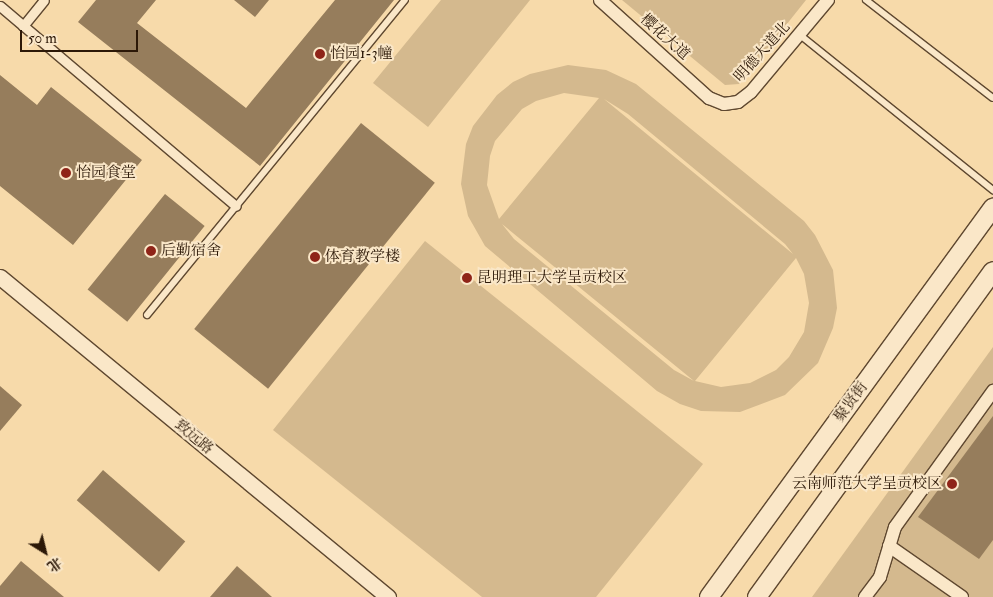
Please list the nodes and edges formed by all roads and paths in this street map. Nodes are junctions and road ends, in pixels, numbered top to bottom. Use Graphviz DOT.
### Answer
graph roads {
  1 [pos="44,0"];
  2 [pos="405,0"];
  3 [pos="600,0"];
  4 [pos="828,0"];
  5 [pos="866,0"];
  6 [pos="0,6"];
  7 [pos="23,26"];
  8 [pos="800,35"];
  9 [pos="709,98"];
  10 [pos="993,98"];
  11 [pos="993,190"];
  12 [pos="236,206"];
  13 [pos="993,207"];
  14 [pos="993,271"];
  15 [pos="0,277"];
  16 [pos="147,315"];
  17 [pos="993,391"];
  18 [pos="889,546"];
  19 [pos="388,597"];
  20 [pos="710,597"];
  21 [pos="757,597"];
  22 [pos="865,597"];
  23 [pos="962,597"];
  1 -- 7 [label="street"];
  2 -- 12 [label="lane"];
  3 -- 9 [label="street, 樱花大道"];
  4 -- 8 [label="street, 明德大道北"];
  5 -- 10 [label="lane"];
  6 -- 7 [label="street"];
  7 -- 12 [label="street"];
  8 -- 9 [label="street, 明德大道北"];
  8 -- 11 [label="lane"];
  12 -- 16 [label="lane"];
  13 -- 20 [label="main road, 聚贤街"];
  14 -- 21 [label="main road"];
  15 -- 19 [label="street, 致远路"];
  17 -- 18 [label="street"];
  18 -- 22 [label="street"];
  18 -- 23 [label="street"];
}
